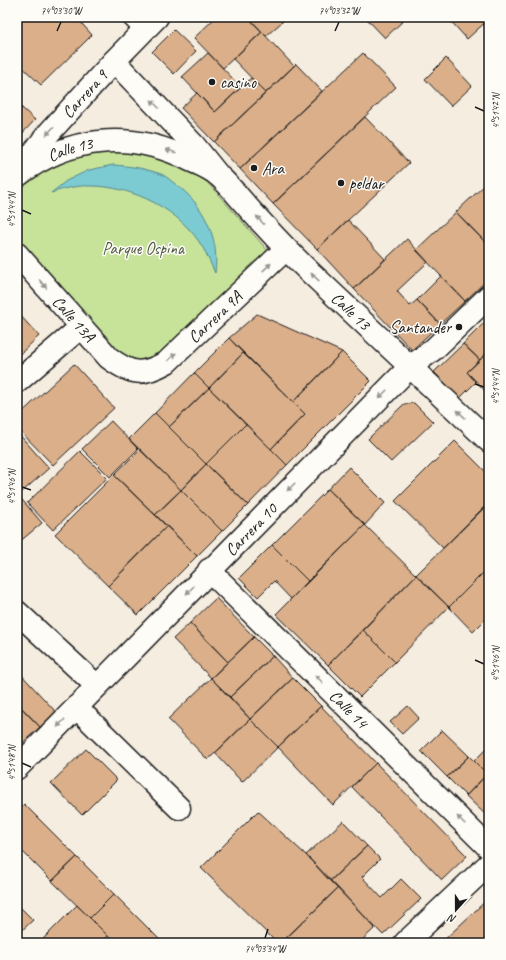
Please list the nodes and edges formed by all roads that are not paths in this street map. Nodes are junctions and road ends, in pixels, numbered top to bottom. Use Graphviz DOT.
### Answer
graph roads {
  1 [pos="143,22"];
  2 [pos="114,61"];
  3 [pos="17,175"];
  4 [pos="218,175"];
  5 [pos="286,249"];
  6 [pos="17,254"];
  7 [pos="489,296"];
  8 [pos="81,327"];
  9 [pos="410,367"];
  10 [pos="138,372"];
  11 [pos="17,382"];
  12 [pos="489,441"];
  13 [pos="209,570"];
  14 [pos="17,612"];
  15 [pos="97,686"];
  16 [pos="76,707"];
  17 [pos="17,768"];
  18 [pos="179,808"];
  19 [pos="489,848"];
  20 [pos="489,864"];
  21 [pos="405,943"];
  1 -- 2 [label="street, Carrera 9"];
  2 -- 3 [label="street, Carrera 9, one-way"];
  4 -- 2 [label="street, Calle 13, one-way"];
  4 -- 3 [label="street, Calle 13, one-way"];
  5 -- 4 [label="street, Calle 13, one-way"];
  9 -- 5 [label="street, Calle 13, one-way"];
  10 -- 5 [label="street, Carrera 9A, one-way"];
  6 -- 8 [label="street, Calle 13A, one-way"];
  7 -- 9 [label="street, Carrera 10"];
  8 -- 10 [label="street, Calle 13A"];
  8 -- 11 [label="street"];
  12 -- 9 [label="street, Calle 13, one-way"];
  9 -- 13 [label="street, Carrera 10, one-way"];
  13 -- 15 [label="street, Carrera 10, one-way"];
  19 -- 13 [label="street, Calle 14, one-way"];
  14 -- 15 [label="street"];
  15 -- 16 [label="street, Carrera 10"];
  16 -- 17 [label="street, Carrera 10, one-way"];
  16 -- 18 [label="street"];
  20 -- 21 [label="street"];
}
